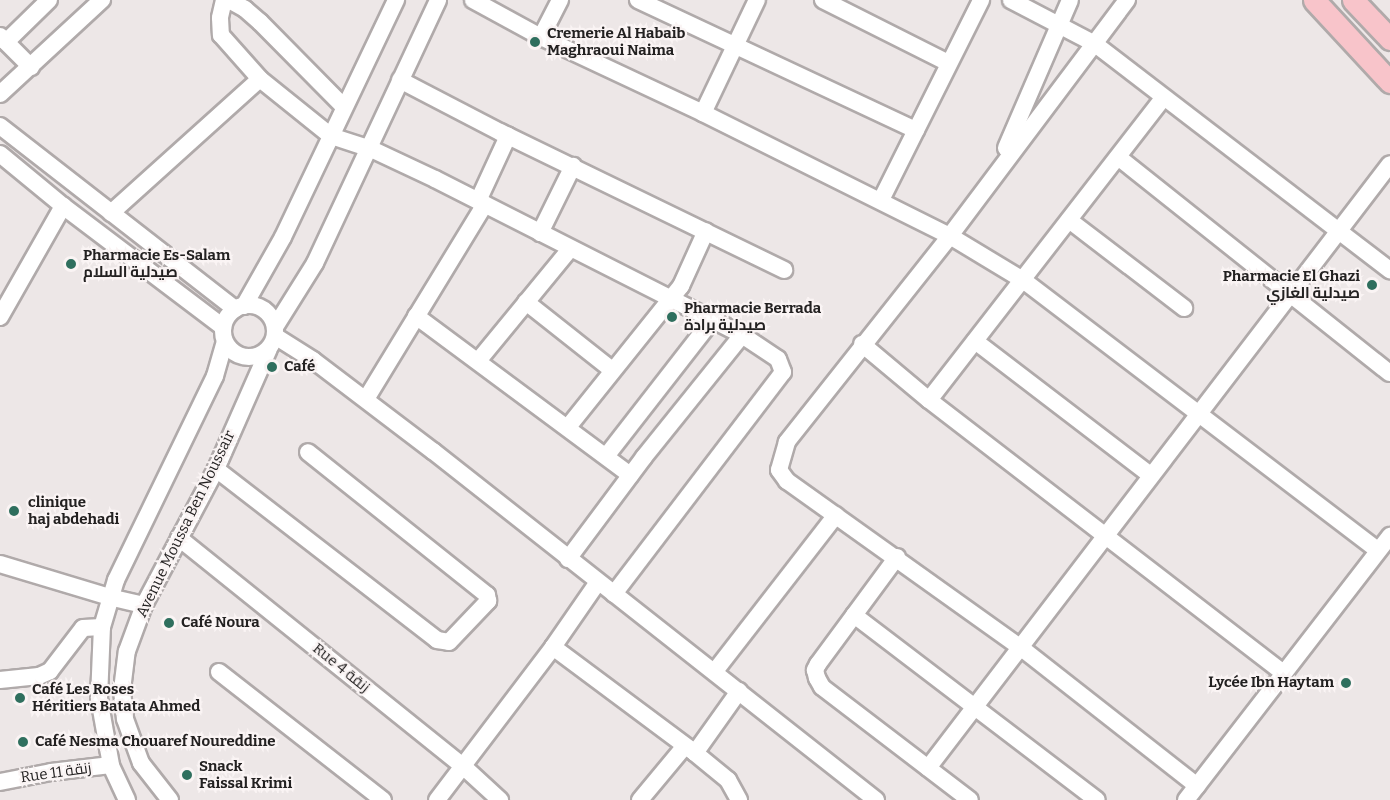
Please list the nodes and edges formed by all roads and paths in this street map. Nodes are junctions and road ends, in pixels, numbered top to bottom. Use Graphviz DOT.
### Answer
graph roads {
  1 [pos="49,0"];
  2 [pos="102,0"];
  3 [pos="226,0"];
  4 [pos="396,0"];
  5 [pos="438,0"];
  6 [pos="473,0"];
  7 [pos="560,0"];
  8 [pos="638,0"];
  9 [pos="757,0"];
  10 [pos="823,0"];
  11 [pos="981,0"];
  12 [pos="1011,0"];
  13 [pos="1070,0"];
  14 [pos="1127,0"];
  15 [pos="1314,0"];
  16 [pos="1353,0"];
  17 [pos="250,4"];
  18 [pos="1059,24"];
  19 [pos="542,37"];
  20 [pos="3,39"];
  21 [pos="1390,39"];
  22 [pos="1095,44"];
  23 [pos="737,45"];
  24 [pos="948,63"];
  25 [pos="31,67"];
  26 [pos="260,79"];
  27 [pos="400,80"];
  28 [pos="1390,82"];
  29 [pos="0,94"];
  30 [pos="1163,98"];
  31 [pos="344,106"];
  32 [pos="703,112"];
  33 [pos="0,126"];
  34 [pos="916,130"];
  35 [pos="331,136"];
  36 [pos="508,136"];
  37 [pos="369,148"];
  38 [pos="0,154"];
  39 [pos="1118,157"];
  40 [pos="1390,164"];
  41 [pos="573,166"];
  42 [pos="996,171"];
  43 [pos="881,200"];
  44 [pos="481,202"];
  45 [pos="63,206"];
  46 [pos="111,213"];
  47 [pos="1069,220"];
  48 [pos="706,231"];
  49 [pos="1338,232"];
  50 [pos="540,233"];
  51 [pos="950,236"];
  52 [pos="570,249"];
  53 [pos="784,270"];
  54 [pos="1390,270"];
  55 [pos="1023,280"];
  56 [pos="1291,293"];
  57 [pos="670,297"];
  58 [pos="526,302"];
  59 [pos="239,307"];
  60 [pos="1184,308"];
  61 [pos="416,316"];
  62 [pos="0,317"];
  63 [pos="712,320"];
  64 [pos="224,335"];
  65 [pos="742,335"];
  66 [pos="273,337"];
  67 [pos="975,341"];
  68 [pos="862,344"];
  69 [pos="478,361"];
  70 [pos="612,370"];
  71 [pos="1390,372"];
  72 [pos="366,399"];
  73 [pos="929,400"];
  74 [pos="1199,412"];
  75 [pos="567,427"];
  76 [pos="308,452"];
  77 [pos="607,455"];
  78 [pos="216,469"];
  79 [pos="630,475"];
  80 [pos="1150,475"];
  81 [pos="836,515"];
  82 [pos="1105,534"];
  83 [pos="1390,537"];
  84 [pos="179,538"];
  85 [pos="1378,550"];
  86 [pos="897,557"];
  87 [pos="568,559"];
  88 [pos="0,564"];
  89 [pos="598,582"];
  90 [pos="614,594"];
  91 [pos="109,597"];
  92 [pos="144,605"];
  93 [pos="854,615"];
  94 [pos="102,627"];
  95 [pos="553,647"];
  96 [pos="1020,647"];
  97 [pos="715,671"];
  98 [pos="219,672"];
  99 [pos="1282,672"];
  100 [pos="0,680"];
  101 [pos="739,691"];
  102 [pos="974,708"];
  103 [pos="690,750"];
  104 [pos="111,765"];
  105 [pos="464,767"];
  106 [pos="928,768"];
  107 [pos="0,782"];
  108 [pos="1197,786"];
  109 [pos="127,800"];
  110 [pos="170,800"];
  111 [pos="383,800"];
  112 [pos="437,800"];
  113 [pos="500,800"];
  114 [pos="640,800"];
  115 [pos="739,800"];
  116 [pos="876,800"];
  117 [pos="970,800"];
  118 [pos="1097,800"];
  119 [pos="1186,800"];
  1 -- 20 [label="street"];
  2 -- 25 [label="street"];
  3 -- 17 [label="street"];
  3 -- 26 [label="street"];
  4 -- 31 [label="street"];
  5 -- 27 [label="street, Avenue Moussa Ben Noussair"];
  6 -- 19 [label="street"];
  7 -- 19 [label="street"];
  8 -- 23 [label="street"];
  9 -- 23 [label="street"];
  10 -- 24 [label="street"];
  11 -- 24 [label="street"];
  12 -- 18 [label="street"];
  13 -- 18 [label="street"];
  14 -- 22 [label="street"];
  15 -- 28 [label="main road"];
  16 -- 21 [label="main road"];
  17 -- 31 [label="street"];
  18 -- 22 [label="street"];
  18 -- 42 [label="street"];
  19 -- 32 [label="street"];
  20 -- 25 [label="street"];
  22 -- 30 [label="street"];
  22 -- 42 [label="street"];
  23 -- 32 [label="street"];
  23 -- 34 [label="street"];
  24 -- 34 [label="street"];
  25 -- 29 [label="street"];
  26 -- 35 [label="street"];
  26 -- 46 [label="street"];
  27 -- 36 [label="street"];
  27 -- 37 [label="street, Avenue Moussa Ben Noussair"];
  30 -- 39 [label="street"];
  30 -- 49 [label="street"];
  31 -- 35 [label="street"];
  32 -- 43 [label="street"];
  33 -- 46 [label="street"];
  34 -- 43 [label="street"];
  35 -- 37 [label="street"];
  35 -- 59 [label="street"];
  36 -- 41 [label="street"];
  36 -- 44 [label="street"];
  37 -- 44 [label="street"];
  37 -- 66 [label="street, Avenue Moussa Ben Noussair"];
  38 -- 45 [label="street"];
  39 -- 47 [label="street"];
  39 -- 56 [label="street"];
  40 -- 49 [label="street"];
  41 -- 48 [label="street"];
  41 -- 50 [label="street"];
  42 -- 51 [label="street"];
  43 -- 51 [label="street"];
  44 -- 50 [label="street"];
  44 -- 61 [label="street"];
  45 -- 62 [label="street"];
  45 -- 64 [label="street"];
  46 -- 59 [label="street"];
  47 -- 55 [label="street"];
  47 -- 60 [label="street"];
  48 -- 53 [label="street"];
  48 -- 57 [label="street"];
  49 -- 54 [label="street"];
  49 -- 56 [label="street"];
  50 -- 52 [label="street"];
  51 -- 55 [label="street"];
  51 -- 68 [label="street"];
  52 -- 57 [label="street"];
  52 -- 58 [label="street"];
  55 -- 67 [label="street"];
  55 -- 74 [label="street"];
  56 -- 71 [label="street"];
  56 -- 74 [label="street"];
  57 -- 63 [label="street"];
  57 -- 70 [label="street"];
  58 -- 69 [label="street"];
  58 -- 70 [label="street"];
  59 -- 64 [label="street"];
  59 -- 66 [label="street"];
  61 -- 69 [label="street"];
  61 -- 72 [label="street"];
  63 -- 65 [label="street"];
  63 -- 77 [label="street"];
  64 -- 66 [label="street"];
  64 -- 91 [label="street"];
  65 -- 79 [label="street"];
  65 -- 90 [label="street"];
  66 -- 72 [label="street"];
  66 -- 78 [label="street, Avenue Moussa Ben Noussair"];
  67 -- 73 [label="street"];
  67 -- 80 [label="street"];
  68 -- 73 [label="street"];
  68 -- 81 [label="street"];
  69 -- 75 [label="street"];
  70 -- 75 [label="street"];
  72 -- 87 [label="street"];
  73 -- 82 [label="street"];
  74 -- 80 [label="street"];
  74 -- 85 [label="street"];
  75 -- 77 [label="street"];
  76 -- 78 [label="street"];
  77 -- 79 [label="street"];
  78 -- 84 [label="street, Avenue Moussa Ben Noussair"];
  79 -- 87 [label="street"];
  80 -- 82 [label="street"];
  81 -- 86 [label="street"];
  81 -- 97 [label="street"];
  82 -- 96 [label="street"];
  82 -- 99 [label="street"];
  83 -- 85 [label="street"];
  84 -- 92 [label="street, Avenue Moussa Ben Noussair"];
  84 -- 105 [label="street, Rue 4 زنقة"];
  85 -- 99 [label="street"];
  86 -- 93 [label="street"];
  86 -- 96 [label="street"];
  87 -- 89 [label="street"];
  88 -- 91 [label="street"];
  89 -- 90 [label="street"];
  89 -- 95 [label="street"];
  90 -- 97 [label="street"];
  91 -- 92 [label="street"];
  91 -- 94 [label="street"];
  92 -- 110 [label="street, Avenue Moussa Ben Noussair"];
  93 -- 102 [label="street"];
  93 -- 106 [label="street"];
  94 -- 100 [label="street"];
  94 -- 104 [label="street"];
  95 -- 103 [label="street"];
  95 -- 105 [label="street"];
  96 -- 102 [label="street"];
  96 -- 108 [label="street"];
  97 -- 101 [label="street"];
  98 -- 111 [label="street"];
  99 -- 108 [label="street"];
  101 -- 103 [label="street"];
  101 -- 116 [label="street"];
  102 -- 106 [label="street"];
  102 -- 118 [label="street"];
  103 -- 114 [label="street"];
  103 -- 115 [label="street"];
  104 -- 107 [label="street, Rue 11 زنقة"];
  104 -- 109 [label="street"];
  105 -- 112 [label="street"];
  105 -- 113 [label="street, Rue 4 زنقة"];
  106 -- 117 [label="street"];
  108 -- 119 [label="street"];
}
